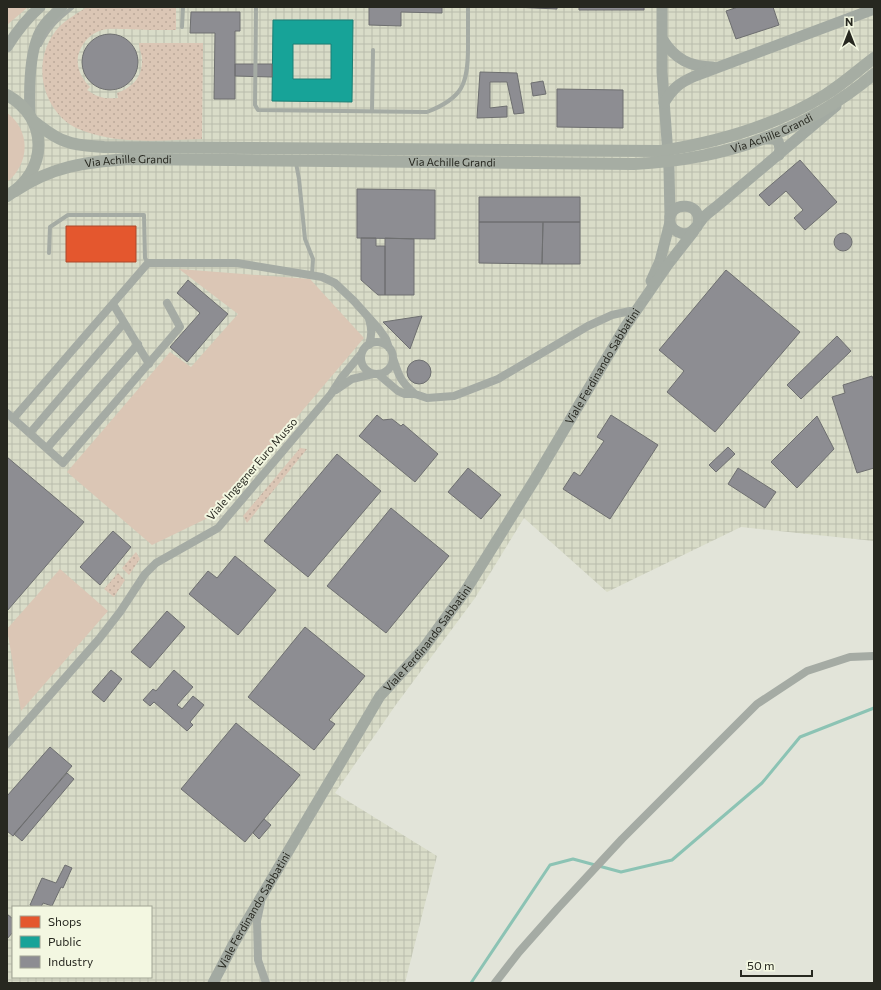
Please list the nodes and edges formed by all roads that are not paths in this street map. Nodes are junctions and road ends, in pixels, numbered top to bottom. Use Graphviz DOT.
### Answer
graph roads {
  1 [pos="37,7"];
  2 [pos="40,7"];
  3 [pos="62,7"];
  4 [pos="73,7"];
  5 [pos="183,7"];
  6 [pos="256,7"];
  7 [pos="468,7"];
  8 [pos="662,7"];
  9 [pos="874,9"];
  10 [pos="29,16"];
  11 [pos="182,27"];
  12 [pos="662,40"];
  13 [pos="7,47"];
  14 [pos="373,50"];
  15 [pos="33,55"];
  16 [pos="874,58"];
  17 [pos="716,67"];
  18 [pos="874,74"];
  19 [pos="861,85"];
  20 [pos="7,95"];
  21 [pos="664,103"];
  22 [pos="372,111"];
  23 [pos="32,119"];
  24 [pos="764,139"];
  25 [pos="779,155"];
  26 [pos="296,160"];
  27 [pos="670,169"];
  28 [pos="11,194"];
  29 [pos="689,207"];
  30 [pos="716,207"];
  31 [pos="670,219"];
  32 [pos="695,229"];
  33 [pos="49,253"];
  34 [pos="148,263"];
  35 [pos="312,275"];
  36 [pos="167,303"];
  37 [pos="113,304"];
  38 [pos="639,307"];
  39 [pos="368,317"];
  40 [pos="124,323"];
  41 [pos="138,344"];
  42 [pos="369,345"];
  43 [pos="389,348"];
  44 [pos="361,354"];
  45 [pos="393,358"];
  46 [pos="149,364"];
  47 [pos="375,374"];
  48 [pos="331,394"];
  49 [pos="415,394"];
  50 [pos="10,416"];
  51 [pos="30,433"];
  52 [pos="47,448"];
  53 [pos="874,656"];
  54 [pos="7,744"];
  55 [pos="263,895"];
  56 [pos="215,980"];
  57 [pos="266,983"];
  58 [pos="495,983"];
  1 -- 10 [label="street"];
  2 -- 10 [label="street"];
  3 -- 15 [label="street"];
  4 -- 15 [label="lane"];
  5 -- 11 [label="lane"];
  6 -- 22 [label="lane"];
  7 -- 22 [label="lane"];
  8 -- 12 [label="street"];
  9 -- 17 [label="street"];
  10 -- 13 [label="street"];
  12 -- 17 [label="street"];
  12 -- 21 [label="street"];
  14 -- 22 [label="lane"];
  15 -- 23 [label="street"];
  16 -- 23 [label="main road, Via Achille Grandi"];
  17 -- 21 [label="street"];
  18 -- 19 [label="main road, Via Achille Grandi"];
  19 -- 24 [label="main road, Via Achille Grandi"];
  19 -- 25 [label="street"];
  20 -- 23 [label="main road"];
  21 -- 27 [label="street"];
  23 -- 28 [label="main road"];
  24 -- 25 [label="street"];
  24 -- 26 [label="main road, Via Achille Grandi"];
  25 -- 30 [label="street"];
  26 -- 28 [label="main road, Via Achille Grandi"];
  26 -- 35 [label="lane"];
  27 -- 29 [label="street"];
  27 -- 31 [label="street"];
  29 -- 30 [label="street"];
  29 -- 31 [label="street"];
  29 -- 32 [label="street"];
  30 -- 32 [label="street"];
  31 -- 32 [label="street"];
  31 -- 38 [label="street"];
  32 -- 38 [label="street"];
  33 -- 34 [label="lane"];
  34 -- 35 [label="street"];
  34 -- 37 [label="street"];
  35 -- 39 [label="street"];
  36 -- 46 [label="street"];
  37 -- 40 [label="street"];
  37 -- 50 [label="street"];
  38 -- 49 [label="street"];
  38 -- 55 [label="street, Viale Ferdinando Sabbatini"];
  39 -- 42 [label="street"];
  39 -- 43 [label="street"];
  40 -- 41 [label="street"];
  40 -- 51 [label="street"];
  41 -- 46 [label="street"];
  41 -- 52 [label="street"];
  42 -- 43 [label="street"];
  42 -- 44 [label="street"];
  43 -- 45 [label="street"];
  44 -- 47 [label="street"];
  44 -- 48 [label="street"];
  45 -- 47 [label="street"];
  45 -- 49 [label="street"];
  46 -- 52 [label="street"];
  47 -- 48 [label="street"];
  47 -- 49 [label="street"];
  48 -- 54 [label="street, Viale Ingegner Euro Musso"];
  50 -- 51 [label="street"];
  51 -- 52 [label="street"];
  53 -- 58 [label="street"];
  55 -- 56 [label="street, Viale Ferdinando Sabbatini"];
  55 -- 57 [label="street"];
}
